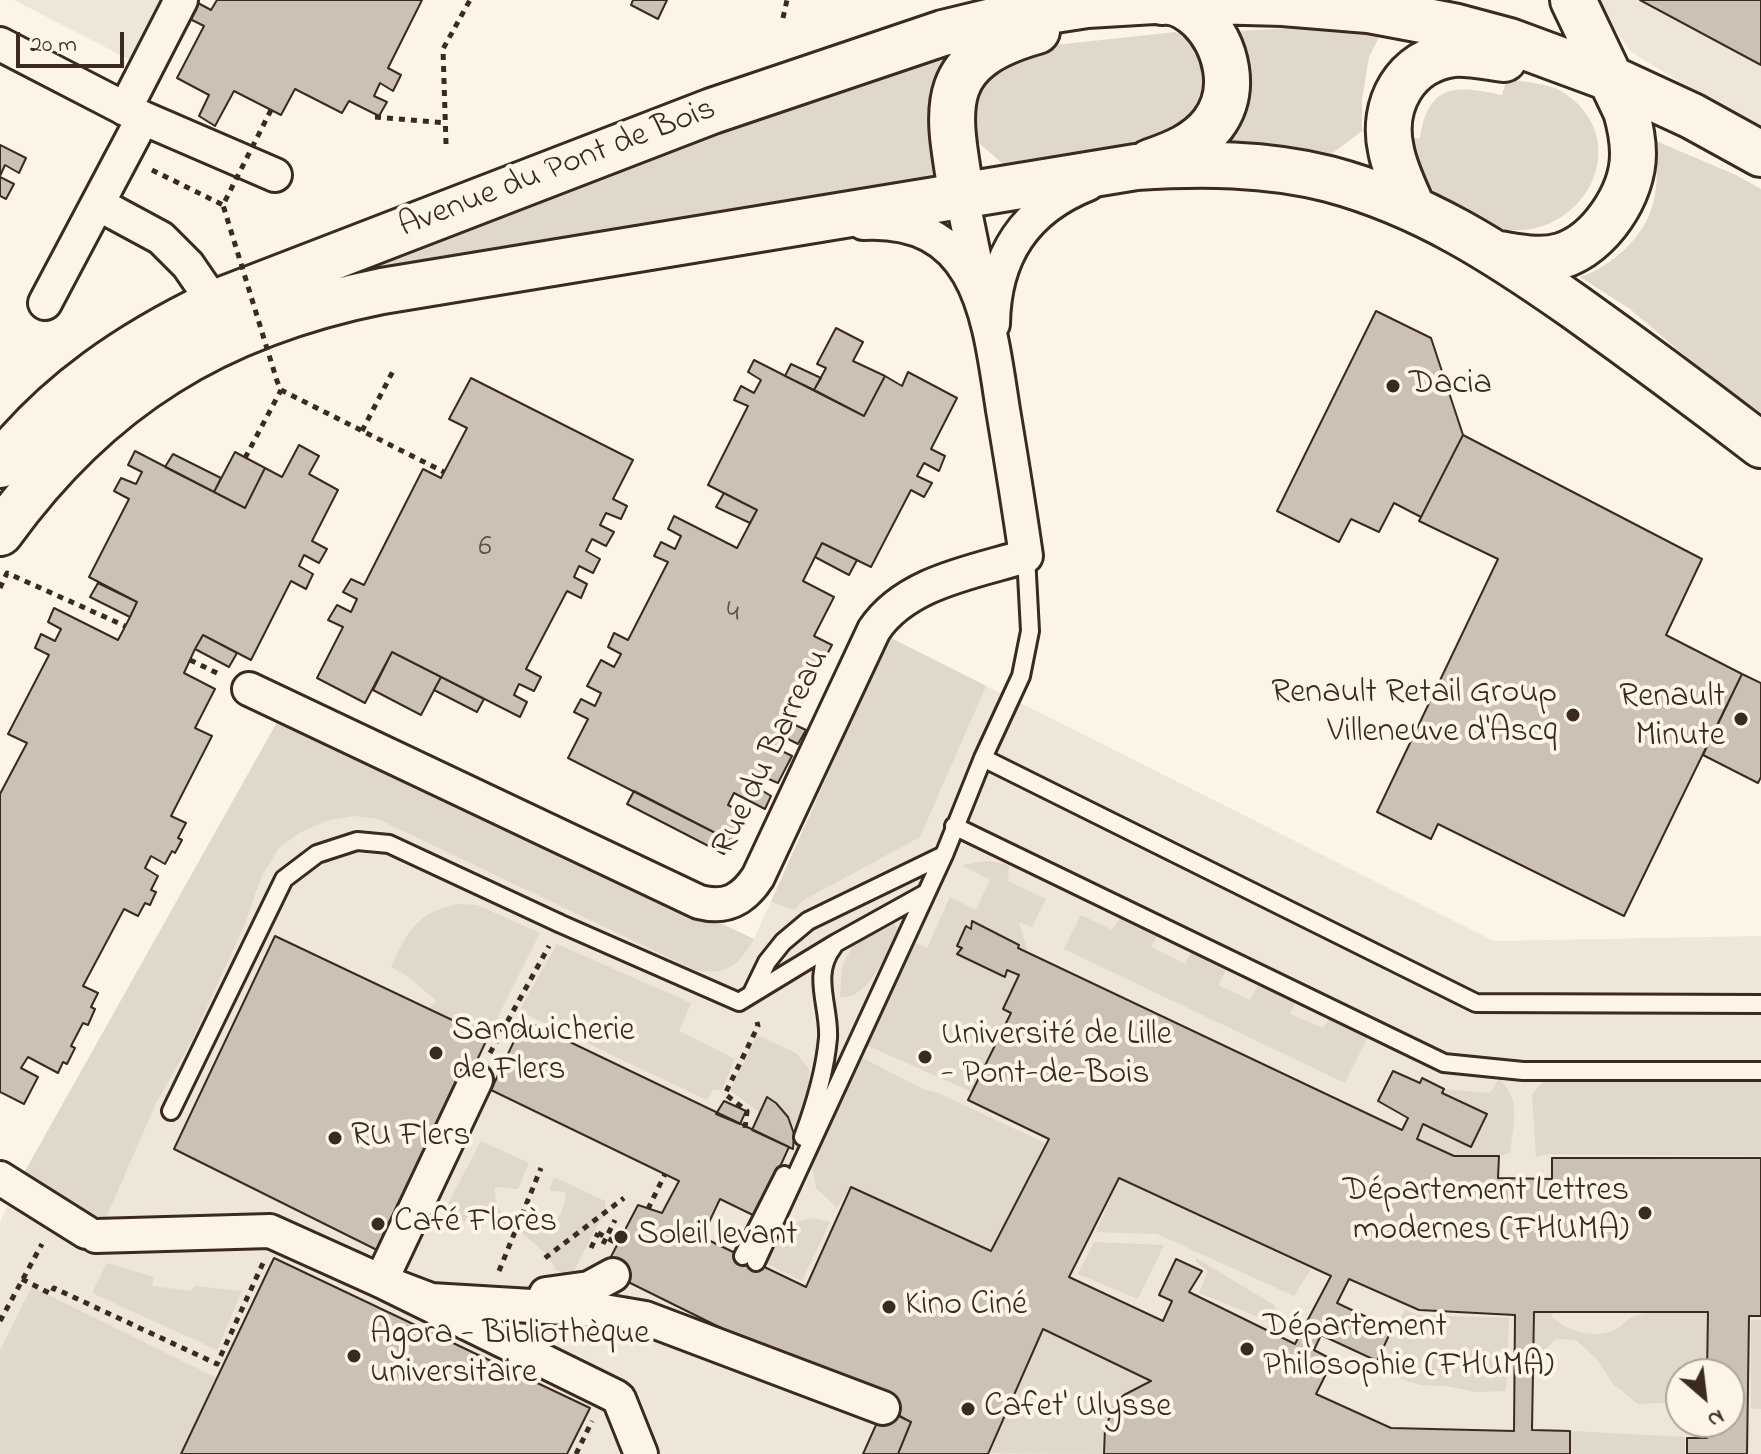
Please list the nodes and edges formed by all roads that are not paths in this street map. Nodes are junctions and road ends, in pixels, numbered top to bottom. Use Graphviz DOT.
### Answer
graph roads {
  1 [pos="181,0"];
  2 [pos="1171,0"];
  3 [pos="1573,0"];
  4 [pos="1284,2"];
  5 [pos="1418,8"];
  6 [pos="0,44"];
  7 [pos="1612,79"];
  8 [pos="134,114"];
  9 [pos="1761,154"];
  10 [pos="1136,167"];
  11 [pos="275,175"];
  12 [pos="962,197"];
  13 [pos="98,204"];
  14 [pos="1413,209"];
  15 [pos="682,243"];
  16 [pos="1499,254"];
  17 [pos="982,298"];
  18 [pos="45,303"];
  19 [pos="214,303"];
  20 [pos="993,343"];
  21 [pos="1761,445"];
  22 [pos="0,465"];
  23 [pos="0,533"];
  24 [pos="1026,556"];
  25 [pos="249,689"];
  26 [pos="983,758"];
  27 [pos="954,826"];
  28 [pos="944,855"];
  29 [pos="926,893"];
  30 [pos="836,943"];
  31 [pos="751,995"];
  32 [pos="1761,1004"];
  33 [pos="1761,1071"];
  34 [pos="476,1080"];
  35 [pos="171,1111"];
  36 [pos="0,1178"];
  37 [pos="616,1259"];
  38 [pos="381,1281"];
  39 [pos="487,1303"];
  40 [pos="432,1333"];
  41 [pos="883,1408"];
  42 [pos="641,1454"];
  1 -- 8 [label="street"];
  2 -- 4 [label="main road, Avenue du Pont de Bois"];
  2 -- 10 [label="main road, Avenue du Pont de Bois"];
  2 -- 12 [label="main road, Avenue du Pont de Bois"];
  2 -- 19 [label="main road, Avenue du Pont de Bois"];
  3 -- 7 [label="main road"];
  4 -- 5 [label="main road, Avenue du Pont de Bois"];
  5 -- 7 [label="main road, Avenue du Pont de Bois"];
  5 -- 14 [label="main road"];
  6 -- 8 [label="street"];
  7 -- 9 [label="main road, Avenue du Pont de Bois"];
  7 -- 14 [label="main road"];
  7 -- 16 [label="main road"];
  8 -- 11 [label="street"];
  8 -- 13 [label="street"];
  10 -- 12 [label="main road, Avenue du Pont de Bois"];
  10 -- 14 [label="main road, Avenue du Pont de Bois"];
  10 -- 20 [label="street"];
  12 -- 15 [label="main road, Avenue du Pont de Bois"];
  12 -- 17 [label="street"];
  13 -- 18 [label="street"];
  13 -- 19 [label="street"];
  14 -- 16 [label="main road, Avenue du Pont de Bois"];
  15 -- 17 [label="street, Avenue du Pont de Bois"];
  15 -- 23 [label="main road, Avenue du Pont de Bois"];
  16 -- 21 [label="main road, Avenue du Pont de Bois"];
  17 -- 20 [label="street"];
  19 -- 22 [label="main road, Avenue du Pont de Bois"];
  20 -- 24 [label="street"];
  24 -- 25 [label="street, Rue du Barreau"];
  24 -- 26 [label="lane"];
  26 -- 27 [label="lane"];
  26 -- 32 [label="lane"];
  27 -- 28 [label="lane"];
  27 -- 33 [label="lane"];
  28 -- 29 [label="lane"];
  28 -- 31 [label="lane"];
  29 -- 30 [label="lane"];
  29 -- 30 [label="lane"];
  30 -- 31 [label="lane"];
  31 -- 35 [label="lane"];
  34 -- 38 [label="street"];
  36 -- 38 [label="street"];
  37 -- 39 [label="street"];
  38 -- 39 [label="street"];
  38 -- 40 [label="street"];
  38 -- 42 [label="street"];
  39 -- 41 [label="street"];
}
